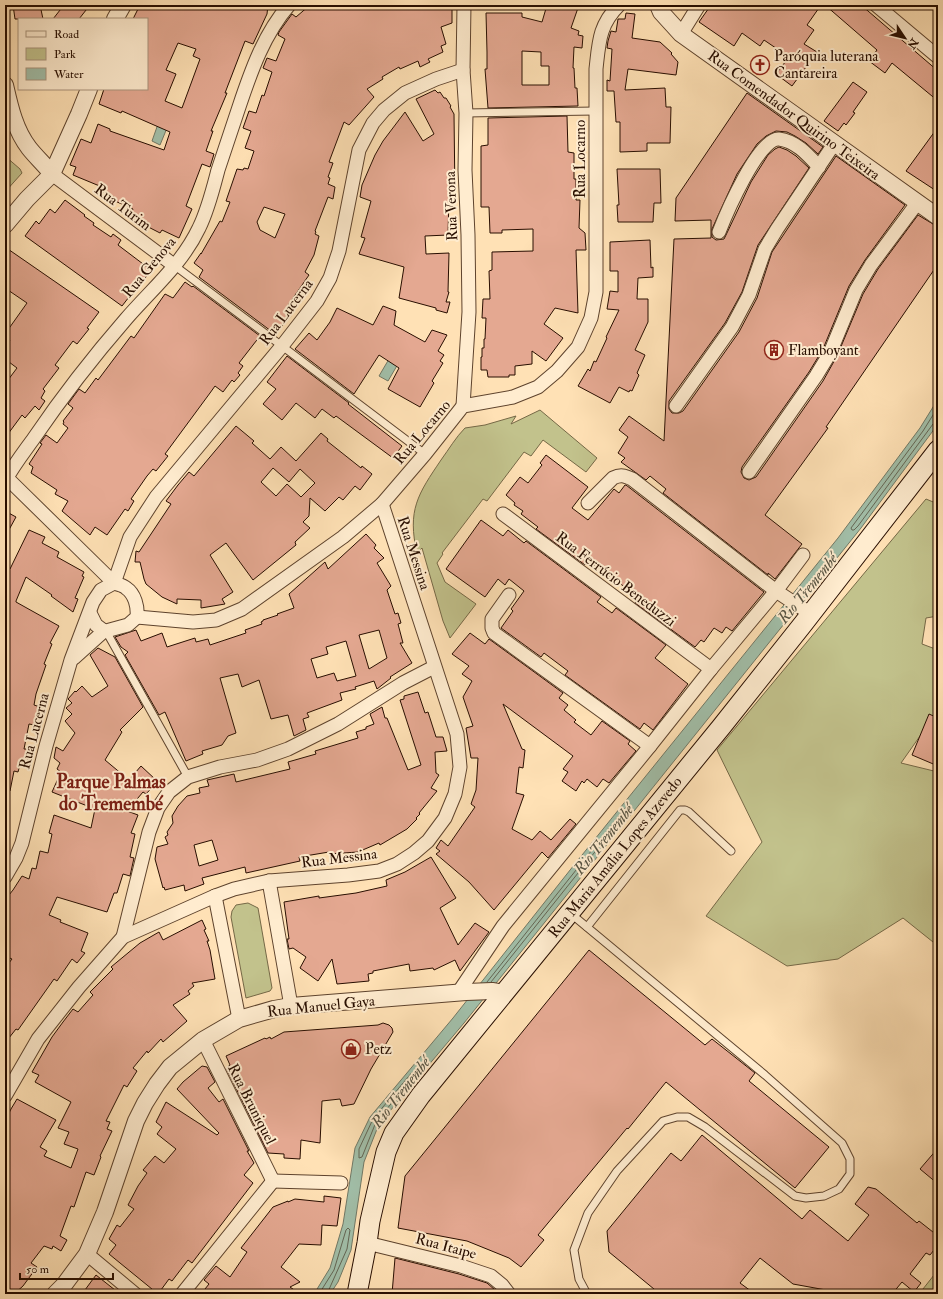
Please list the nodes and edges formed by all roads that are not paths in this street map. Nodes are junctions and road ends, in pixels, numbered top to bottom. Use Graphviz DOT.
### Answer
graph roads {
  1 [pos="123,5"];
  2 [pos="289,5"];
  3 [pos="464,5"];
  4 [pos="619,5"];
  5 [pos="658,5"];
  6 [pos="700,5"];
  7 [pos="881,6"];
  8 [pos="116,18"];
  9 [pos="681,34"];
  10 [pos="938,57"];
  11 [pos="463,70"];
  12 [pos="5,85"];
  13 [pos="88,90"];
  14 [pos="596,111"];
  15 [pos="466,113"];
  16 [pos="834,144"];
  17 [pos="818,167"];
  18 [pos="52,174"];
  19 [pos="918,202"];
  20 [pos="938,217"];
  21 [pos="5,225"];
  22 [pos="719,232"];
  23 [pos="175,266"];
  24 [pos="282,346"];
  25 [pos="463,406"];
  26 [pos="676,406"];
  27 [pos="938,450"];
  28 [pos="425,454"];
  29 [pos="749,472"];
  30 [pos="6,478"];
  31 [pos="588,503"];
  32 [pos="382,504"];
  33 [pos="503,514"];
  34 [pos="803,555"];
  35 [pos="114,583"];
  36 [pos="782,594"];
  37 [pos="509,595"];
  38 [pos="807,611"];
  39 [pos="90,614"];
  40 [pos="136,617"];
  41 [pos="105,631"];
  42 [pos="71,660"];
  43 [pos="434,667"];
  44 [pos="711,669"];
  45 [pos="650,746"];
  46 [pos="188,777"];
  47 [pos="731,851"];
  48 [pos="5,877"];
  49 [pos="269,881"];
  50 [pos="215,896"];
  51 [pos="570,913"];
  52 [pos="587,927"];
  53 [pos="124,937"];
  54 [pos="498,992"];
  55 [pos="462,993"];
  56 [pos="291,1006"];
  57 [pos="239,1019"];
  58 [pos="203,1040"];
  59 [pos="5,1096"];
  60 [pos="273,1181"];
  61 [pos="341,1183"];
  62 [pos="367,1243"];
  63 [pos="87,1254"];
  64 [pos="55,1294"];
  65 [pos="135,1294"];
  66 [pos="182,1294"];
  67 [pos="357,1294"];
  68 [pos="509,1294"];
  69 [pos="587,1294"];
  1 -- 8 [label="street"];
  2 -- 23 [label="street, Rua Genova"];
  3 -- 11 [label="street, Rua Verona"];
  4 -- 14 [label="street, Rua Locarno"];
  5 -- 9 [label="street, Rua Comendador Quirino Teixeira"];
  6 -- 9 [label="street"];
  7 -- 10 [label="street"];
  9 -- 16 [label="street, Rua Comendador Quirino Teixeira"];
  11 -- 15 [label="street, Rua Verona"];
  11 -- 24 [label="street, Rua Lucerna"];
  12 -- 18 [label="street"];
  13 -- 18 [label="street"];
  14 -- 15 [label="lane"];
  14 -- 25 [label="street, Rua Locarno"];
  15 -- 25 [label="street, Rua Verona"];
  16 -- 17 [label="street"];
  16 -- 19 [label="street, Rua Comendador Quirino Teixeira"];
  17 -- 22 [label="street"];
  17 -- 26 [label="street"];
  18 -- 21 [label="street"];
  18 -- 23 [label="street, Rua Turim"];
  19 -- 20 [label="street, Rua Comendador Quirino Teixeira"];
  19 -- 29 [label="street"];
  23 -- 24 [label="lane"];
  23 -- 30 [label="street, Rua Genova"];
  24 -- 28 [label="lane"];
  24 -- 35 [label="street, Rua Lucerna"];
  25 -- 28 [label="street, Rua Locarno"];
  27 -- 38 [label="main road, Rua Maria Amália Lopes Azevedo"];
  28 -- 32 [label="street, Rua Locarno"];
  30 -- 35 [label="street"];
  31 -- 36 [label="street"];
  32 -- 40 [label="street, Rua Locarno"];
  32 -- 43 [label="street, Rua Messina"];
  33 -- 44 [label="street, Rua Ferrúcio Beneduzzi"];
  34 -- 36 [label="street"];
  35 -- 39 [label="street"];
  35 -- 40 [label="street"];
  36 -- 38 [label="street"];
  36 -- 44 [label="street"];
  37 -- 45 [label="street"];
  38 -- 51 [label="main road, Rua Maria Amália Lopes Azevedo"];
  39 -- 41 [label="street"];
  39 -- 42 [label="street, Rua Lucerna"];
  40 -- 41 [label="street"];
  41 -- 42 [label="street"];
  41 -- 46 [label="lane"];
  42 -- 48 [label="street, Rua Lucerna"];
  43 -- 46 [label="street"];
  43 -- 49 [label="street, Rua Messina"];
  44 -- 45 [label="street"];
  45 -- 55 [label="street"];
  46 -- 53 [label="street"];
  47 -- 52 [label="lane"];
  49 -- 50 [label="street, Rua Messina"];
  49 -- 56 [label="street"];
  50 -- 53 [label="street, Rua Messina"];
  50 -- 57 [label="street"];
  51 -- 52 [label="lane"];
  51 -- 54 [label="main road, Rua Maria Amália Lopes Azevedo"];
  52 -- 69 [label="lane"];
  53 -- 59 [label="street, Rua Messina"];
  54 -- 55 [label="street, Rua Manuel Gaya"];
  54 -- 62 [label="main road, Rua Maria Amália Lopes Azevedo"];
  55 -- 56 [label="street, Rua Manuel Gaya"];
  56 -- 57 [label="street, Rua Manuel Gaya"];
  57 -- 58 [label="street, Rua Manuel Gaya"];
  58 -- 60 [label="street, Rua Bruniquel"];
  58 -- 63 [label="street, Rua Manuel Gaya"];
  60 -- 61 [label="street"];
  60 -- 66 [label="street"];
  62 -- 67 [label="main road, Rua Maria Amália Lopes Azevedo"];
  62 -- 68 [label="street, Rua Itaipe"];
  63 -- 64 [label="street, Rua Manuel Gaya"];
  63 -- 65 [label="street"];
}
